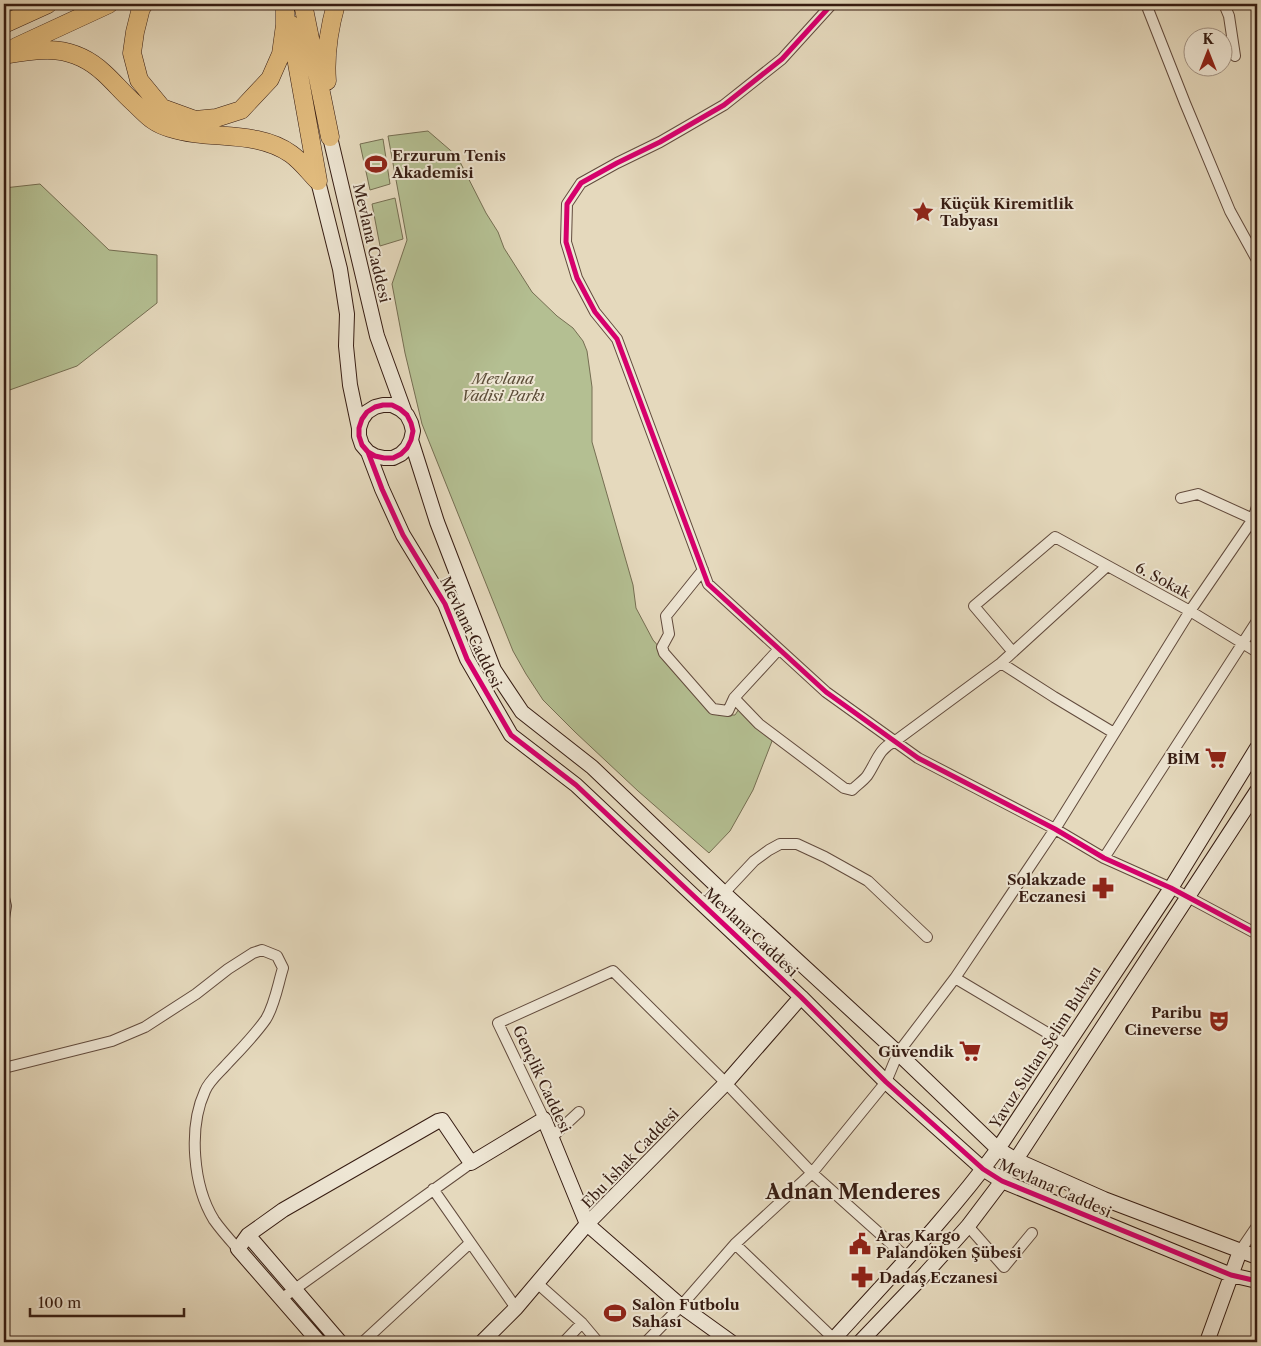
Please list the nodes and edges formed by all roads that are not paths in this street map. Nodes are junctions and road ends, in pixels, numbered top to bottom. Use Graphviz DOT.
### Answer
graph roads {
  1 [pos="26,4"];
  2 [pos="48,4"];
  3 [pos="109,4"];
  4 [pos="144,4"];
  5 [pos="286,4"];
  6 [pos="303,4"];
  7 [pos="336,4"];
  8 [pos="832,4"];
  9 [pos="1146,4"];
  10 [pos="1224,4"];
  11 [pos="4,19"];
  12 [pos="4,24"];
  13 [pos="4,54"];
  14 [pos="1235,56"];
  15 [pos="330,136"];
  16 [pos="318,181"];
  17 [pos="1257,260"];
  18 [pos="405,413"];
  19 [pos="359,428"];
  20 [pos="411,440"];
  21 [pos="368,452"];
  22 [pos="1180,498"];
  23 [pos="1257,507"];
  24 [pos="1253,519"];
  25 [pos="1106,566"];
  26 [pos="703,570"];
  27 [pos="1190,611"];
  28 [pos="1257,621"];
  29 [pos="1243,643"];
  30 [pos="780,650"];
  31 [pos="1012,651"];
  32 [pos="1257,652"];
  33 [pos="1001,663"];
  34 [pos="734,698"];
  35 [pos="1114,733"];
  36 [pos="894,742"];
  37 [pos="1257,748"];
  38 [pos="592,767"];
  39 [pos="576,785"];
  40 [pos="1257,791"];
  41 [pos="1055,829"];
  42 [pos="1104,858"];
  43 [pos="1171,888"];
  44 [pos="724,893"];
  45 [pos="1189,897"];
  46 [pos="4,898"];
  47 [pos="4,918"];
  48 [pos="1257,934"];
  49 [pos="927,937"];
  50 [pos="955,978"];
  51 [pos="801,996"];
  52 [pos="1066,1044"];
  53 [pos="898,1054"];
  54 [pos="4,1068"];
  55 [pos="886,1082"];
  56 [pos="726,1083"];
  57 [pos="579,1112"];
  58 [pos="544,1119"];
  59 [pos="552,1137"];
  60 [pos="998,1149"];
  61 [pos="1016,1160"];
  62 [pos="471,1163"];
  63 [pos="983,1169"];
  64 [pos="812,1173"];
  65 [pos="1002,1182"];
  66 [pos="433,1189"];
  67 [pos="587,1224"];
  68 [pos="968,1226"];
  69 [pos="1257,1226"];
  70 [pos="1032,1233"];
  71 [pos="248,1235"];
  72 [pos="470,1243"];
  73 [pos="735,1244"];
  74 [pos="238,1249"];
  75 [pos="1240,1251"];
  76 [pos="1257,1257"];
  77 [pos="907,1258"];
  78 [pos="1231,1275"];
  79 [pos="1257,1280"];
  80 [pos="537,1283"];
  81 [pos="294,1289"];
  82 [pos="281,1299"];
  83 [pos="681,1306"];
  84 [pos="516,1308"];
  85 [pos="582,1323"];
  86 [pos="722,1340"];
  87 [pos="832,1341"];
  88 [pos="319,1342"];
  89 [pos="340,1342"];
  90 [pos="363,1342"];
  91 [pos="482,1342"];
  92 [pos="564,1342"];
  93 [pos="598,1342"];
  94 [pos="646,1342"];
  95 [pos="860,1342"];
  96 [pos="1207,1342"];
  1 -- 11 [label="highway"];
  2 -- 12 [label="highway"];
  3 -- 13 [label="highway"];
  4 -- 5 [label="highway"];
  5 -- 16 [label="highway"];
  6 -- 15 [label="highway"];
  7 -- 15 [label="highway"];
  8 -- 26 [label="street"];
  9 -- 17 [label="street"];
  10 -- 14 [label="street"];
  13 -- 16 [label="highway"];
  15 -- 18 [label="street, Mevlana Caddesi"];
  16 -- 19 [label="street"];
  18 -- 19 [label="street"];
  18 -- 20 [label="street"];
  19 -- 21 [label="street"];
  20 -- 21 [label="street"];
  20 -- 38 [label="street, Mevlana Caddesi"];
  21 -- 39 [label="street, Mevlana Caddesi"];
  22 -- 24 [label="street"];
  23 -- 24 [label="street"];
  24 -- 27 [label="street"];
  25 -- 27 [label="street, 6. Sokak"];
  25 -- 31 [label="street"];
  25 -- 31 [label="street, 6. Sokak"];
  26 -- 30 [label="street"];
  26 -- 34 [label="street"];
  27 -- 29 [label="street, 6. Sokak"];
  27 -- 35 [label="street"];
  28 -- 29 [label="street"];
  29 -- 32 [label="street, 6. Sokak"];
  29 -- 42 [label="street"];
  30 -- 34 [label="street"];
  30 -- 36 [label="street"];
  31 -- 33 [label="street"];
  33 -- 35 [label="street"];
  33 -- 36 [label="street"];
  34 -- 36 [label="street"];
  35 -- 41 [label="street"];
  36 -- 41 [label="street"];
  37 -- 43 [label="street, Yavuz Sultan Selim Bulvarı"];
  38 -- 39 [label="street"];
  38 -- 44 [label="street, Mevlana Caddesi"];
  39 -- 51 [label="street, Mevlana Caddesi"];
  40 -- 45 [label="street"];
  41 -- 42 [label="street"];
  41 -- 50 [label="street"];
  42 -- 43 [label="street"];
  43 -- 45 [label="street"];
  43 -- 52 [label="street, Yavuz Sultan Selim Bulvarı"];
  44 -- 49 [label="street"];
  44 -- 53 [label="street, Mevlana Caddesi"];
  45 -- 48 [label="street"];
  45 -- 61 [label="street"];
  46 -- 47 [label="street"];
  50 -- 52 [label="street"];
  50 -- 53 [label="street"];
  51 -- 55 [label="street, Mevlana Caddesi"];
  51 -- 56 [label="street, Ebu İshak Caddesi"];
  52 -- 60 [label="street, Yavuz Sultan Selim Bulvarı"];
  53 -- 55 [label="street"];
  53 -- 60 [label="street, Mevlana Caddesi"];
  54 -- 74 [label="street"];
  55 -- 63 [label="street, Mevlana Caddesi"];
  55 -- 64 [label="street"];
  56 -- 58 [label="street, Gençlik Caddesi"];
  56 -- 64 [label="street, Gençlik Caddesi"];
  56 -- 67 [label="street, Ebu İshak Caddesi"];
  57 -- 59 [label="street"];
  58 -- 59 [label="street, Gençlik Caddesi"];
  58 -- 62 [label="street"];
  59 -- 67 [label="street, Gençlik Caddesi"];
  60 -- 61 [label="street, Mevlana Caddesi"];
  60 -- 63 [label="street, Yavuz Sultan Selim Bulvarı"];
  61 -- 65 [label="street"];
  61 -- 75 [label="street, Mevlana Caddesi"];
  62 -- 66 [label="street"];
  62 -- 71 [label="street"];
  63 -- 65 [label="street, Mevlana Caddesi"];
  63 -- 77 [label="street, Yavuz Sultan Selim Bulvarı"];
  64 -- 73 [label="street"];
  64 -- 77 [label="street, Gençlik Caddesi"];
  65 -- 68 [label="street"];
  65 -- 78 [label="street, Mevlana Caddesi"];
  66 -- 72 [label="street"];
  66 -- 81 [label="street"];
  67 -- 80 [label="street, Ebu İshak Caddesi"];
  67 -- 83 [label="street, Gençlik Caddesi"];
  68 -- 70 [label="street"];
  68 -- 95 [label="street"];
  69 -- 75 [label="street"];
  71 -- 74 [label="street"];
  71 -- 81 [label="street"];
  72 -- 84 [label="street"];
  72 -- 90 [label="street"];
  73 -- 83 [label="street"];
  73 -- 87 [label="street"];
  74 -- 82 [label="street"];
  75 -- 76 [label="street, Mevlana Caddesi"];
  75 -- 78 [label="street"];
  77 -- 87 [label="street, Yavuz Sultan Selim Bulvarı"];
  78 -- 79 [label="street, Mevlana Caddesi"];
  78 -- 96 [label="street"];
  80 -- 84 [label="street, Ebu İshak Caddesi"];
  80 -- 85 [label="street"];
  81 -- 82 [label="street"];
  81 -- 89 [label="street"];
  82 -- 88 [label="street"];
  83 -- 86 [label="street, Gençlik Caddesi"];
  83 -- 94 [label="street"];
  84 -- 91 [label="street, Ebu İshak Caddesi"];
  85 -- 92 [label="street"];
  85 -- 93 [label="street"];
}
